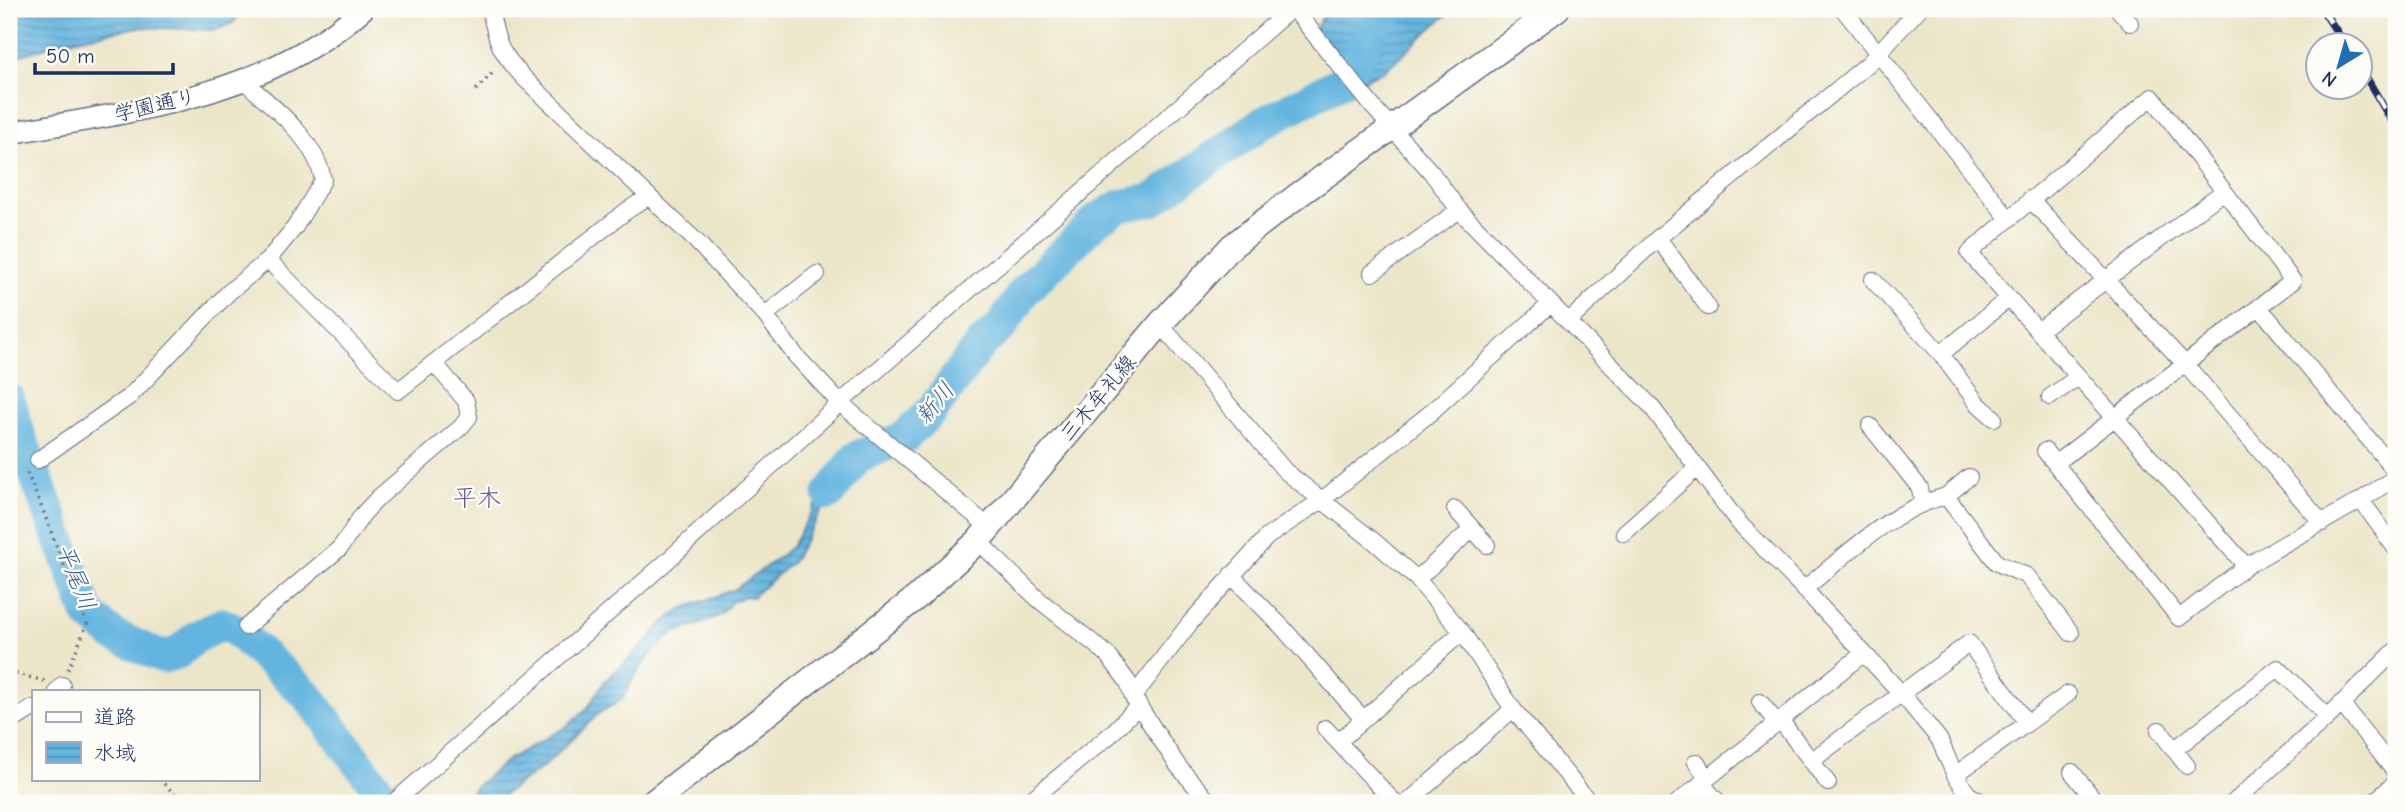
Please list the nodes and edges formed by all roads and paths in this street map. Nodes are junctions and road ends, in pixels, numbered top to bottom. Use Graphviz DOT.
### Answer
graph roads {
  1 [pos="363,9"];
  2 [pos="490,9"];
  3 [pos="1293,9"];
  4 [pos="1556,9"];
  5 [pos="1843,9"];
  6 [pos="1919,9"];
  7 [pos="2118,9"];
  8 [pos="2130,23"];
  9 [pos="1878,52"];
  10 [pos="506,58"];
  11 [pos="244,81"];
  12 [pos="476,89"];
  13 [pos="1392,128"];
  14 [pos="9,133"];
  15 [pos="2224,191"];
  16 [pos="649,195"];
  17 [pos="2030,199"];
  18 [pos="1459,210"];
  19 [pos="2008,218"];
  20 [pos="1658,238"];
  21 [pos="268,260"];
  22 [pos="1373,273"];
  23 [pos="817,274"];
  24 [pos="1873,280"];
  25 [pos="2107,281"];
  26 [pos="2009,298"];
  27 [pos="1549,305"];
  28 [pos="1708,307"];
  29 [pos="2259,307"];
  30 [pos="765,315"];
  31 [pos="1569,321"];
  32 [pos="1160,324"];
  33 [pos="2038,331"];
  34 [pos="1941,354"];
  35 [pos="433,363"];
  36 [pos="2185,364"];
  37 [pos="2078,377"];
  38 [pos="2050,397"];
  39 [pos="845,407"];
  40 [pos="1994,418"];
  41 [pos="2114,418"];
  42 [pos="1870,426"];
  43 [pos="2045,451"];
  44 [pos="2056,463"];
  45 [pos="31,464"];
  46 [pos="1698,468"];
  47 [pos="2396,475"];
  48 [pos="1969,477"];
  49 [pos="1946,496"];
  50 [pos="1322,500"];
  51 [pos="2361,500"];
  52 [pos="1922,502"];
  53 [pos="1455,509"];
  54 [pos="2322,523"];
  55 [pos="1472,529"];
  56 [pos="1624,533"];
  57 [pos="984,534"];
  58 [pos="1488,545"];
  59 [pos="2396,549"];
  60 [pos="2246,566"];
  61 [pos="1231,575"];
  62 [pos="1417,579"];
  63 [pos="1804,589"];
  64 [pos="246,627"];
  65 [pos="1462,632"];
  66 [pos="2071,633"];
  67 [pos="2396,650"];
  68 [pos="1864,653"];
  69 [pos="9,677"];
  70 [pos="60,688"];
  71 [pos="1901,694"];
  72 [pos="2068,694"];
  73 [pos="1136,701"];
  74 [pos="1760,702"];
  75 [pos="2341,703"];
  76 [pos="32,709"];
  77 [pos="1513,709"];
  78 [pos="2328,716"];
  79 [pos="1363,719"];
  80 [pos="9,723"];
  81 [pos="1779,723"];
  82 [pos="2026,723"];
  83 [pos="1325,728"];
  84 [pos="2158,730"];
  85 [pos="1338,742"];
  86 [pos="2174,750"];
  87 [pos="1811,761"];
  88 [pos="1696,762"];
  89 [pos="2187,766"];
  90 [pos="2072,772"];
  91 [pos="2396,773"];
  92 [pos="1955,775"];
  93 [pos="160,780"];
  94 [pos="1705,780"];
  95 [pos="2396,782"];
  96 [pos="1828,783"];
  97 [pos="398,799"];
  98 [pos="2090,801"];
  99 [pos="184,803"];
  100 [pos="652,803"];
  101 [pos="1027,803"];
  102 [pos="1210,803"];
  103 [pos="1395,803"];
  104 [pos="1407,803"];
  105 [pos="1590,803"];
  106 [pos="1677,803"];
  107 [pos="1718,803"];
  108 [pos="1983,803"];
  109 [pos="2233,803"];
  110 [pos="2373,803"];
  1 -- 11 [label="street, 学園通り"];
  2 -- 10 [label="street"];
  3 -- 13 [label="street"];
  3 -- 39 [label="street"];
  4 -- 13 [label="main road, 三木牟礼線"];
  5 -- 9 [label="street"];
  6 -- 9 [label="street"];
  7 -- 8 [label="street"];
  9 -- 19 [label="street"];
  9 -- 20 [label="street"];
  10 -- 12 [label="path"];
  10 -- 16 [label="street"];
  11 -- 14 [label="street, 学園通り"];
  11 -- 21 [label="street"];
  13 -- 18 [label="street"];
  13 -- 32 [label="main road, 三木牟礼線"];
  15 -- 17 [label="street"];
  15 -- 25 [label="street"];
  15 -- 29 [label="street"];
  16 -- 30 [label="street"];
  16 -- 35 [label="street"];
  17 -- 19 [label="street"];
  17 -- 25 [label="street"];
  18 -- 22 [label="street"];
  18 -- 27 [label="street"];
  19 -- 26 [label="street"];
  20 -- 28 [label="street"];
  20 -- 31 [label="street"];
  21 -- 35 [label="street"];
  21 -- 45 [label="street"];
  23 -- 30 [label="street"];
  24 -- 34 [label="street"];
  25 -- 33 [label="street"];
  25 -- 36 [label="street"];
  26 -- 33 [label="street"];
  26 -- 34 [label="street"];
  27 -- 31 [label="street"];
  27 -- 50 [label="street"];
  29 -- 36 [label="street"];
  29 -- 47 [label="street"];
  30 -- 39 [label="street"];
  31 -- 46 [label="street"];
  32 -- 50 [label="street"];
  32 -- 57 [label="main road, 三木牟礼線"];
  33 -- 37 [label="street"];
  34 -- 40 [label="street"];
  35 -- 64 [label="street"];
  36 -- 41 [label="street"];
  36 -- 54 [label="street"];
  37 -- 38 [label="street"];
  37 -- 41 [label="street"];
  39 -- 57 [label="street"];
  39 -- 97 [label="street"];
  41 -- 44 [label="street"];
  41 -- 60 [label="street"];
  42 -- 52 [label="street"];
  43 -- 44 [label="street"];
  44 -- 60 [label="street"];
  45 -- 70 [label="path"];
  46 -- 56 [label="street"];
  46 -- 63 [label="street"];
  47 -- 51 [label="street"];
  48 -- 49 [label="street"];
  49 -- 52 [label="street"];
  49 -- 66 [label="street"];
  50 -- 61 [label="street"];
  50 -- 62 [label="street"];
  51 -- 54 [label="street"];
  51 -- 59 [label="street"];
  52 -- 63 [label="street"];
  53 -- 55 [label="street"];
  54 -- 60 [label="street"];
  55 -- 58 [label="street"];
  55 -- 62 [label="street"];
  57 -- 73 [label="street"];
  57 -- 100 [label="main road, 三木牟礼線"];
  61 -- 73 [label="street"];
  61 -- 79 [label="street"];
  62 -- 65 [label="street"];
  63 -- 68 [label="street"];
  65 -- 77 [label="street"];
  65 -- 79 [label="street"];
  67 -- 75 [label="street"];
  68 -- 71 [label="street"];
  68 -- 81 [label="street"];
  69 -- 70 [label="path"];
  71 -- 82 [label="street"];
  71 -- 87 [label="street"];
  71 -- 92 [label="street"];
  72 -- 82 [label="street"];
  73 -- 101 [label="street"];
  73 -- 102 [label="street"];
  74 -- 81 [label="street"];
  75 -- 78 [label="street"];
  75 -- 91 [label="street"];
  76 -- 80 [label="street"];
  77 -- 104 [label="street"];
  77 -- 105 [label="street"];
  78 -- 86 [label="street"];
  78 -- 109 [label="street"];
  79 -- 85 [label="street"];
  81 -- 87 [label="street"];
  81 -- 94 [label="street"];
  82 -- 92 [label="street"];
  83 -- 85 [label="street"];
  84 -- 86 [label="street"];
  85 -- 103 [label="street"];
  86 -- 89 [label="street"];
  87 -- 96 [label="street"];
  88 -- 94 [label="street"];
  90 -- 98 [label="street"];
  92 -- 108 [label="street"];
  93 -- 99 [label="path"];
  94 -- 106 [label="street"];
  94 -- 107 [label="street"];
  95 -- 110 [label="street"];
}
